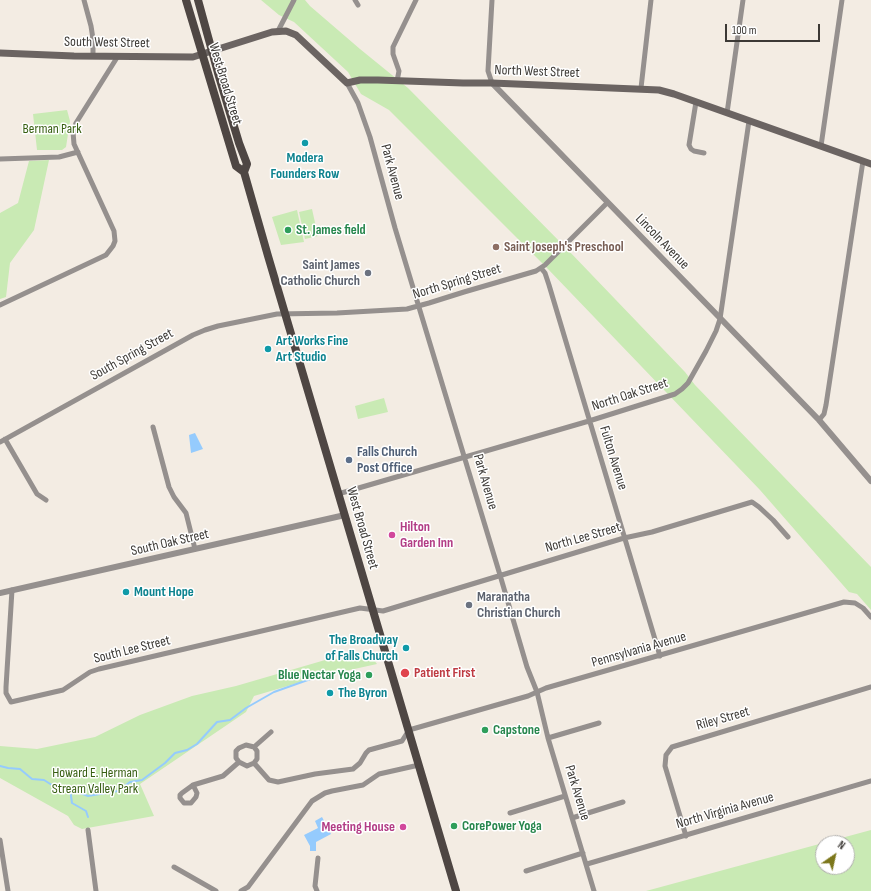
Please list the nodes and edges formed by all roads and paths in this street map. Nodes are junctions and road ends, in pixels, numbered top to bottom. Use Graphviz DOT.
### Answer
graph roads {
  1 [pos="84,0"];
  2 [pos="186,0"];
  3 [pos="198,0"];
  4 [pos="416,0"];
  5 [pos="492,0"];
  6 [pos="650,0"];
  7 [pos="743,0"];
  8 [pos="842,0"];
  9 [pos="293,1"];
  10 [pos="278,31"];
  11 [pos="212,52"];
  12 [pos="0,53"];
  13 [pos="203,54"];
  14 [pos="93,56"];
  15 [pos="118,56"];
  16 [pos="397,81"];
  17 [pos="347,83"];
  18 [pos="492,83"];
  19 [pos="641,88"];
  20 [pos="696,102"];
  21 [pos="727,113"];
  22 [pos="749,121"];
  23 [pos="821,146"];
  24 [pos="78,152"];
  25 [pos="704,153"];
  26 [pos="0,159"];
  27 [pos="863,161"];
  28 [pos="871,164"];
  29 [pos="244,172"];
  30 [pos="607,203"];
  31 [pos="541,268"];
  32 [pos="0,305"];
  33 [pos="419,306"];
  34 [pos="286,314"];
  35 [pos="720,319"];
  36 [pos="819,420"];
  37 [pos="589,421"];
  38 [pos="153,427"];
  39 [pos="3,441"];
  40 [pos="465,457"];
  41 [pos="871,481"];
  42 [pos="338,494"];
  43 [pos="46,500"];
  44 [pos="345,515"];
  45 [pos="788,537"];
  46 [pos="624,538"];
  47 [pos="195,549"];
  48 [pos="500,575"];
  49 [pos="12,590"];
  50 [pos="0,593"];
  51 [pos="373,609"];
  52 [pos="871,617"];
  53 [pos="660,656"];
  54 [pos="871,687"];
  55 [pos="537,692"];
  56 [pos="599,723"];
  57 [pos="409,730"];
  58 [pos="271,732"];
  59 [pos="548,738"];
  60 [pos="254,747"];
  61 [pos="238,762"];
  62 [pos="254,764"];
  63 [pos="419,765"];
  64 [pos="871,781"];
  65 [pos="193,785"];
  66 [pos="565,796"];
  67 [pos="623,802"];
  68 [pos="510,813"];
  69 [pos="572,818"];
  70 [pos="88,830"];
  71 [pos="686,836"];
  72 [pos="0,840"];
  73 [pos="583,853"];
  74 [pos="318,858"];
  75 [pos="587,864"];
  76 [pos="174,867"];
  77 [pos="526,871"];
  78 [pos="8,891"];
  79 [pos="96,891"];
  80 [pos="216,891"];
  81 [pos="241,891"];
  82 [pos="317,891"];
  83 [pos="456,891"];
  84 [pos="594,891"];
  1 -- 14 [label="street"];
  2 -- 13 [label="main road, West Broad Street"];
  3 -- 11 [label="main road, West Broad Street"];
  4 -- 16 [label="street"];
  5 -- 18 [label="street"];
  6 -- 19 [label="street"];
  7 -- 21 [label="street"];
  8 -- 23 [label="street"];
  9 -- 10 [label="street"];
  10 -- 11 [label="main road"];
  10 -- 17 [label="main road"];
  11 -- 13 [label="main road, South West Street"];
  11 -- 29 [label="main road, West Broad Street"];
  12 -- 14 [label="main road, South West Street"];
  13 -- 15 [label="main road, South West Street"];
  13 -- 29 [label="main road, West Broad Street"];
  14 -- 15 [label="main road, South West Street"];
  15 -- 24 [label="street"];
  16 -- 17 [label="main road, North West Street"];
  16 -- 18 [label="main road, North West Street"];
  17 -- 33 [label="street, Park Avenue"];
  18 -- 19 [label="main road, North West Street"];
  18 -- 30 [label="street, Lincoln Avenue"];
  19 -- 20 [label="main road, North West Street"];
  20 -- 21 [label="main road, North West Street"];
  20 -- 25 [label="street"];
  21 -- 22 [label="main road, North West Street"];
  22 -- 23 [label="main road, North West Street"];
  22 -- 35 [label="street, North Oak Street"];
  23 -- 27 [label="main road, North West Street"];
  24 -- 26 [label="street"];
  24 -- 32 [label="street"];
  27 -- 28 [label="main road, North West Street"];
  27 -- 36 [label="street"];
  29 -- 34 [label="main road, West Broad Street"];
  30 -- 31 [label="street, North Spring Street"];
  30 -- 35 [label="street, Lincoln Avenue"];
  31 -- 33 [label="street, North Spring Street"];
  31 -- 37 [label="street, Fulton Avenue"];
  33 -- 34 [label="street, North Spring Street"];
  33 -- 40 [label="street, Park Avenue"];
  34 -- 39 [label="street, South Spring Street"];
  34 -- 42 [label="main road, West Broad Street"];
  35 -- 36 [label="street, Lincoln Avenue"];
  35 -- 37 [label="street, North Oak Street"];
  36 -- 41 [label="street, Lincoln Avenue"];
  37 -- 40 [label="street, North Oak Street"];
  37 -- 46 [label="street, Fulton Avenue"];
  38 -- 47 [label="street"];
  39 -- 43 [label="street"];
  40 -- 42 [label="street, North Oak Street"];
  40 -- 48 [label="street, Park Avenue"];
  42 -- 44 [label="main road, West Broad Street"];
  44 -- 47 [label="street, South Oak Street"];
  44 -- 51 [label="main road, West Broad Street"];
  45 -- 46 [label="street, North Lee Street"];
  46 -- 48 [label="street, North Lee Street"];
  46 -- 53 [label="street, Fulton Avenue"];
  47 -- 49 [label="street, South Oak Street"];
  48 -- 51 [label="street, North Lee Street"];
  48 -- 55 [label="street, Park Avenue"];
  49 -- 50 [label="street, South Oak Street"];
  49 -- 51 [label="street, South Lee Street"];
  51 -- 57 [label="main road, West Broad Street"];
  52 -- 53 [label="street, Pennsylvania Avenue"];
  53 -- 55 [label="street, Pennsylvania Avenue"];
  54 -- 71 [label="street, Riley Street"];
  55 -- 57 [label="street, Pennsylvania Avenue"];
  55 -- 59 [label="street, Park Avenue"];
  56 -- 59 [label="street"];
  57 -- 62 [label="street"];
  57 -- 63 [label="main road, West Broad Street"];
  58 -- 60 [label="street"];
  59 -- 66 [label="street, Park Avenue"];
  60 -- 61 [label="street"];
  60 -- 62 [label="street"];
  61 -- 62 [label="street"];
  61 -- 65 [label="street"];
  63 -- 81 [label="street"];
  63 -- 83 [label="main road, West Broad Street"];
  64 -- 71 [label="street, North Virginia Avenue"];
  66 -- 68 [label="street"];
  66 -- 69 [label="street, Park Avenue"];
  67 -- 69 [label="street"];
  69 -- 73 [label="street, Park Avenue"];
  70 -- 79 [label="street"];
  71 -- 75 [label="street, North Virginia Avenue"];
  72 -- 78 [label="street"];
  73 -- 75 [label="street, Park Avenue"];
  73 -- 77 [label="street"];
  74 -- 82 [label="street"];
  75 -- 84 [label="street, Park Avenue"];
  76 -- 80 [label="street"];
}
